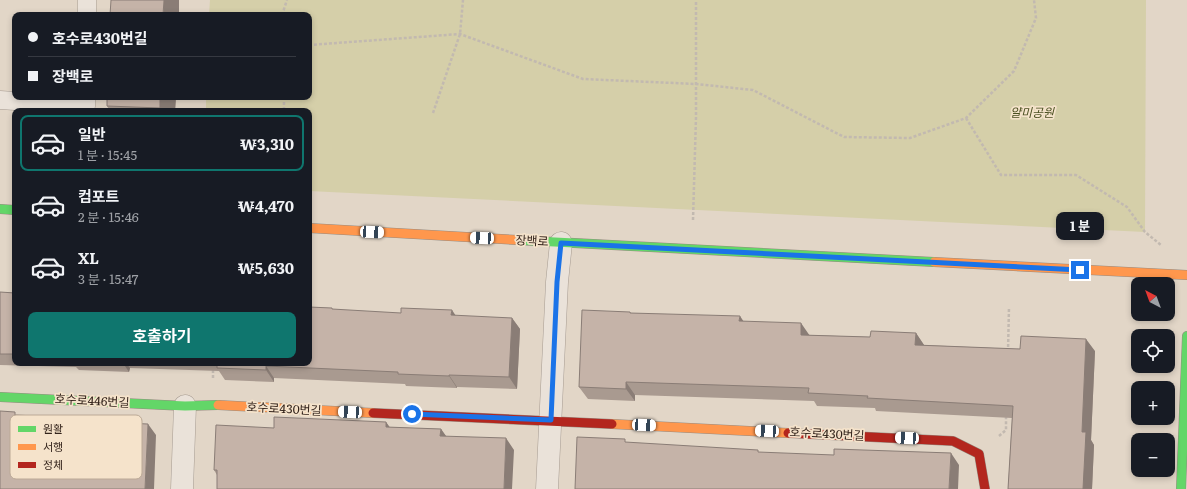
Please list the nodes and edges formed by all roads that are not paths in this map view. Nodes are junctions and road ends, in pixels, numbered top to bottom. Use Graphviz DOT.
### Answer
graph roads {
  1 [pos="87,0"];
  2 [pos="87,12"];
  3 [pos="0,100"];
  4 [pos="86,100"];
  5 [pos="0,209"];
  6 [pos="12,210"];
  7 [pos="312,228"];
  8 [pos="561,243"];
  9 [pos="1187,274"];
  10 [pos="1187,336"];
  11 [pos="0,397"];
  12 [pos="185,406"];
  13 [pos="551,420"];
  14 [pos="182,489"];
  15 [pos="547,489"];
  16 [pos="985,489"];
  17 [pos="1181,489"];
  1 -- 2 [label="lane"];
  3 -- 4 [label="lane"];
  5 -- 6 [label="street"];
  7 -- 8 [label="street, 장백로"];
  8 -- 9 [label="street, 장백로"];
  8 -- 13 [label="street"];
  10 -- 17 [label="street"];
  11 -- 12 [label="street, 호수로446번길"];
  12 -- 13 [label="street, 호수로430번길"];
  12 -- 14 [label="street"];
  13 -- 15 [label="street"];
  13 -- 16 [label="street, 호수로430번길"];
}
